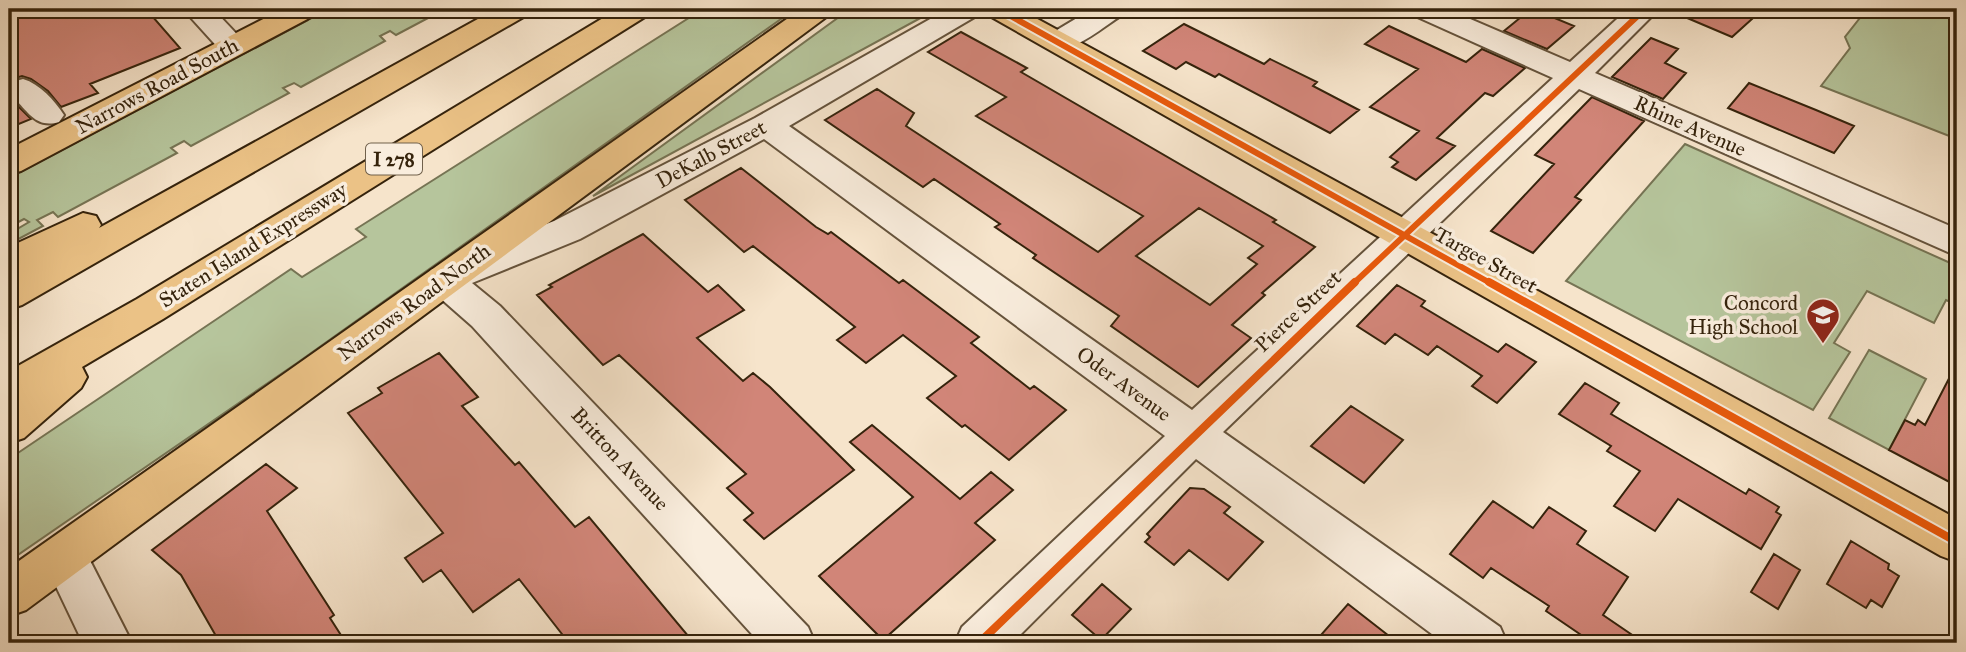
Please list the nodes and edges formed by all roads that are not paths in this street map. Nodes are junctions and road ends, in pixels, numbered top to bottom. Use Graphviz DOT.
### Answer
graph roads {
  1 [pos="197,9"];
  2 [pos="305,9"];
  3 [pos="517,9"];
  4 [pos="638,9"];
  5 [pos="819,9"];
  6 [pos="968,9"];
  7 [pos="998,9"];
  8 [pos="1112,9"];
  9 [pos="1423,9"];
  10 [pos="1645,9"];
  11 [pos="1058,42"];
  12 [pos="233,46"];
  13 [pos="1575,76"];
  14 [pos="9,93"];
  15 [pos="48,115"];
  16 [pos="766,125"];
  17 [pos="290,135"];
  18 [pos="9,163"];
  19 [pos="1405,234"];
  20 [pos="1957,243"];
  21 [pos="9,263"];
  22 [pos="444,280"];
  23 [pos="9,295"];
  24 [pos="150,309"];
  25 [pos="9,390"];
  26 [pos="9,426"];
  27 [pos="1193,435"];
  28 [pos="1957,542"];
  29 [pos="64,555"];
  30 [pos="9,595"];
  31 [pos="108,643"];
  32 [pos="791,643"];
  33 [pos="979,643"];
  34 [pos="1483,643"];
  1 -- 12 [label="street"];
  2 -- 12 [label="main road, Narrows Road South"];
  3 -- 17 [label="main road"];
  4 -- 24 [label="main road, Staten Island Expressway / I 278"];
  5 -- 22 [label="main road, Narrows Road North"];
  6 -- 16 [label="street, DeKalb Street"];
  7 -- 11 [label="main road, Targee Street"];
  8 -- 11 [label="street"];
  9 -- 13 [label="street, Rhine Avenue"];
  10 -- 13 [label="street, Pierce Street"];
  11 -- 19 [label="main road, Targee Street"];
  12 -- 18 [label="main road, Narrows Road South"];
  13 -- 19 [label="street, Pierce Street"];
  13 -- 20 [label="street, Rhine Avenue"];
  14 -- 15 [label="street"];
  16 -- 22 [label="street, DeKalb Street"];
  16 -- 27 [label="street, Oder Avenue"];
  17 -- 21 [label="main road"];
  17 -- 23 [label="main road"];
  19 -- 27 [label="street, Pierce Street"];
  19 -- 28 [label="main road, Targee Street"];
  22 -- 29 [label="main road, Narrows Road North"];
  22 -- 32 [label="street, Britton Avenue"];
  24 -- 25 [label="main road, Staten Island Expressway / I 278"];
  24 -- 26 [label="main road"];
  27 -- 33 [label="street, Pierce Street"];
  27 -- 34 [label="street, Oder Avenue"];
  29 -- 30 [label="main road, Narrows Road North"];
  29 -- 31 [label="street"];
}
